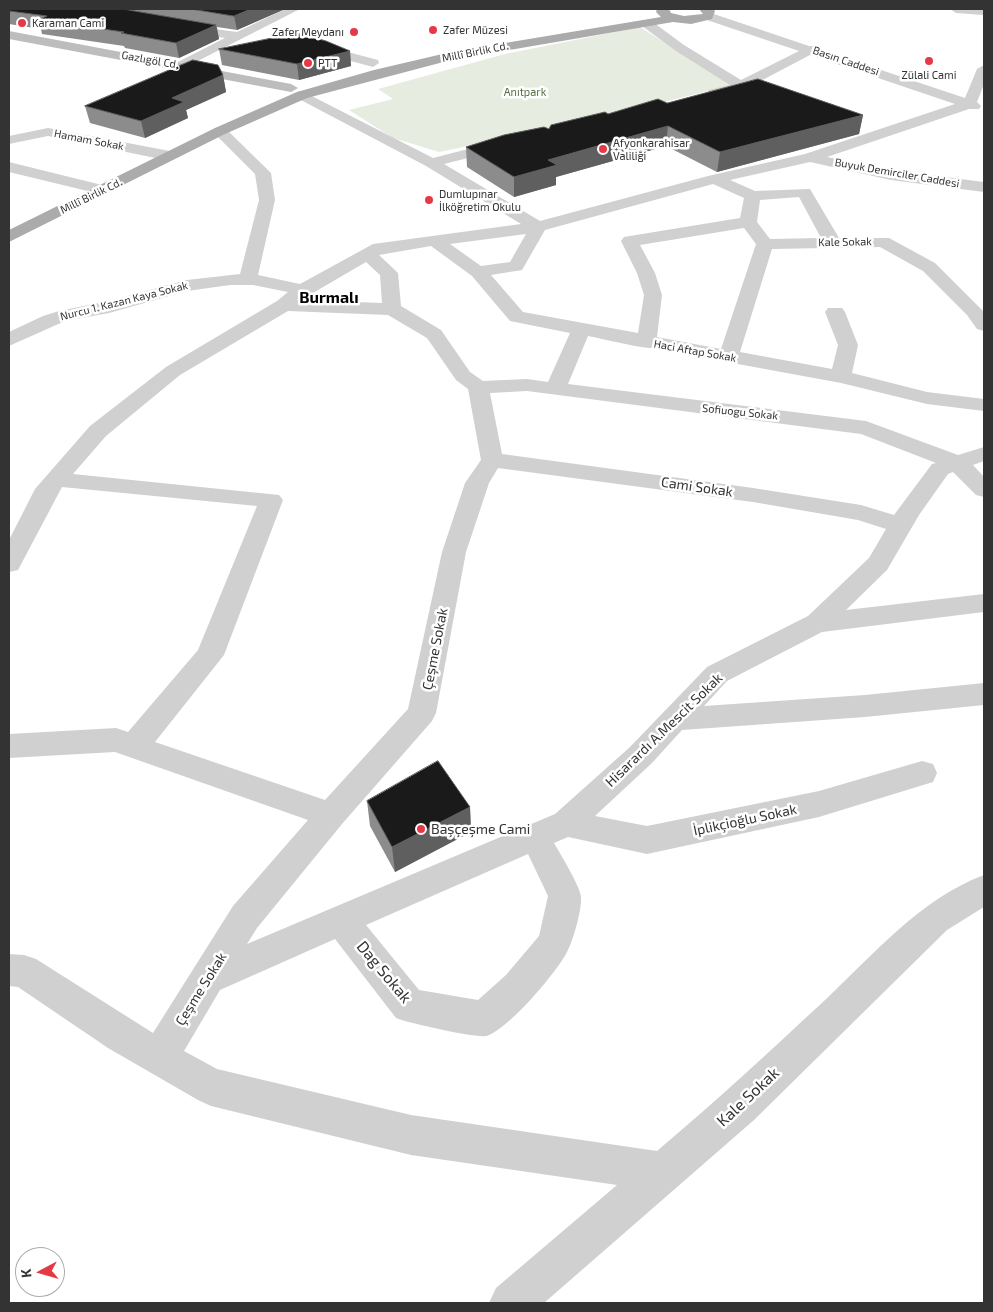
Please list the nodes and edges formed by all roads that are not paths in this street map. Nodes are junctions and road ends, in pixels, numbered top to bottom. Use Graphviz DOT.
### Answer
graph roads {
  1 [pos="294,9"];
  2 [pos="956,9"];
  3 [pos="979,9"];
  4 [pos="707,11"];
  5 [pos="984,11"];
  6 [pos="642,14"];
  7 [pos="668,14"];
  8 [pos="169,24"];
  9 [pos="250,30"];
  10 [pos="9,35"];
  11 [pos="269,35"];
  12 [pos="237,36"];
  13 [pos="297,43"];
  14 [pos="812,49"];
  15 [pos="373,63"];
  16 [pos="179,66"];
  17 [pos="984,69"];
  18 [pos="741,86"];
  19 [pos="296,92"];
  20 [pos="760,92"];
  21 [pos="702,96"];
  22 [pos="977,106"];
  23 [pos="861,127"];
  24 [pos="220,131"];
  25 [pos="879,134"];
  26 [pos="9,140"];
  27 [pos="519,141"];
  28 [pos="170,156"];
  29 [pos="810,158"];
  30 [pos="432,163"];
  31 [pos="9,167"];
  32 [pos="714,179"];
  33 [pos="984,187"];
  34 [pos="104,190"];
  35 [pos="753,196"];
  36 [pos="748,222"];
  37 [pos="538,227"];
  38 [pos="9,237"];
  39 [pos="434,241"];
  40 [pos="833,243"];
  41 [pos="765,244"];
  42 [pos="368,254"];
  43 [pos="478,272"];
  44 [pos="248,278"];
  45 [pos="293,298"];
  46 [pos="392,309"];
  47 [pos="835,312"];
  48 [pos="984,325"];
  49 [pos="581,330"];
  50 [pos="9,340"];
  51 [pos="646,343"];
  52 [pos="728,357"];
  53 [pos="841,377"];
  54 [pos="478,387"];
  55 [pos="555,389"];
  56 [pos="984,404"];
  57 [pos="984,454"];
  58 [pos="492,460"];
  59 [pos="957,463"];
  60 [pos="56,479"];
  61 [pos="984,490"];
  62 [pos="900,526"];
  63 [pos="9,564"];
  64 [pos="984,603"];
  65 [pos="817,623"];
  66 [pos="984,694"];
  67 [pos="676,718"];
  68 [pos="9,746"];
  69 [pos="134,746"];
  70 [pos="922,773"];
  71 [pos="331,815"];
  72 [pos="566,823"];
  73 [pos="535,836"];
  74 [pos="984,890"];
  75 [pos="341,920"];
  76 [pos="9,970"];
  77 [pos="208,978"];
  78 [pos="159,1058"];
  79 [pos="663,1172"];
  80 [pos="511,1303"];
  1 -- 9 [label="street"];
  2 -- 5 [label="street"];
  3 -- 5 [label="street"];
  4 -- 7 [label="main road, Millî Birlik Cd."];
  4 -- 14 [label="street, Basın Caddesi"];
  6 -- 7 [label="main road, Millî Birlik Cd."];
  6 -- 15 [label="main road, Millî Birlik Cd."];
  6 -- 18 [label="street"];
  6 -- 19 [label="main road, Millî Birlik Cd."];
  8 -- 12 [label="street"];
  9 -- 11 [label="street"];
  9 -- 12 [label="street"];
  10 -- 16 [label="street, Gazlıgöl Cd."];
  12 -- 16 [label="street"];
  13 -- 15 [label="street"];
  14 -- 18 [label="street"];
  14 -- 22 [label="street, Basın Caddesi"];
  15 -- 19 [label="main road, Millî Birlik Cd."];
  16 -- 19 [label="street, Gazlıgöl Cd."];
  17 -- 22 [label="street"];
  18 -- 20 [label="street"];
  18 -- 21 [label="street"];
  19 -- 24 [label="main road, Millî Birlik Cd."];
  19 -- 30 [label="street"];
  22 -- 25 [label="street"];
  23 -- 25 [label="street"];
  24 -- 28 [label="main road, Millî Birlik Cd."];
  24 -- 44 [label="street"];
  25 -- 29 [label="street"];
  26 -- 28 [label="street, Hamam Sokak"];
  27 -- 30 [label="street"];
  28 -- 34 [label="main road, Millî Birlik Cd."];
  29 -- 32 [label="street"];
  29 -- 33 [label="street, Buyuk Demirciler Caddesi"];
  30 -- 37 [label="street"];
  31 -- 34 [label="street"];
  32 -- 35 [label="street"];
  32 -- 37 [label="street"];
  34 -- 38 [label="main road, Millî Birlik Cd."];
  35 -- 36 [label="street"];
  35 -- 40 [label="street"];
  36 -- 41 [label="street"];
  36 -- 51 [label="street"];
  37 -- 39 [label="street"];
  37 -- 43 [label="street"];
  39 -- 42 [label="street"];
  39 -- 43 [label="street, Haci Aftap Sokak"];
  40 -- 41 [label="street, Kale Sokak"];
  40 -- 48 [label="street, Kale Sokak"];
  41 -- 52 [label="street"];
  42 -- 45 [label="street"];
  42 -- 46 [label="street"];
  43 -- 49 [label="street, Haci Aftap Sokak"];
  44 -- 45 [label="street, Nurcu 1. Kazan Kaya Sokak"];
  44 -- 50 [label="street, Nurcu 1. Kazan Kaya Sokak"];
  45 -- 46 [label="street"];
  45 -- 60 [label="street"];
  46 -- 54 [label="street"];
  47 -- 53 [label="street"];
  49 -- 51 [label="street, Haci Aftap Sokak"];
  49 -- 55 [label="street"];
  51 -- 52 [label="street, Haci Aftap Sokak"];
  52 -- 53 [label="street, Haci Aftap Sokak"];
  53 -- 56 [label="street, Haci Aftap Sokak"];
  54 -- 55 [label="street, Sofiuogu Sokak"];
  54 -- 58 [label="street"];
  55 -- 59 [label="street, Sofiuogu Sokak"];
  57 -- 59 [label="street, Hisarardı A.Mescit Sokak"];
  58 -- 62 [label="street, Cami Sokak"];
  58 -- 71 [label="street, Çeşme Sokak"];
  59 -- 61 [label="street, Sofiuogu Sokak"];
  59 -- 62 [label="street, Hisarardı A.Mescit Sokak"];
  60 -- 63 [label="street"];
  60 -- 69 [label="street"];
  62 -- 65 [label="street, Hisarardı A.Mescit Sokak"];
  64 -- 65 [label="street"];
  65 -- 67 [label="street, Hisarardı A.Mescit Sokak"];
  66 -- 67 [label="street"];
  67 -- 72 [label="street, Hisarardı A.Mescit Sokak"];
  68 -- 69 [label="street"];
  69 -- 71 [label="street"];
  70 -- 72 [label="street, İplikçioğlu Sokak"];
  71 -- 77 [label="street, Çeşme Sokak"];
  72 -- 73 [label="street, Hisarardı A.Mescit Sokak"];
  73 -- 75 [label="street, Hisarardı A.Mescit Sokak"];
  73 -- 75 [label="street, Dag Sokak"];
  74 -- 79 [label="street, Kale Sokak"];
  75 -- 77 [label="street, Hisarardı A.Mescit Sokak"];
  76 -- 78 [label="street"];
  77 -- 78 [label="street, Çeşme Sokak"];
  78 -- 79 [label="street"];
  79 -- 80 [label="street, Kale Sokak"];
}
